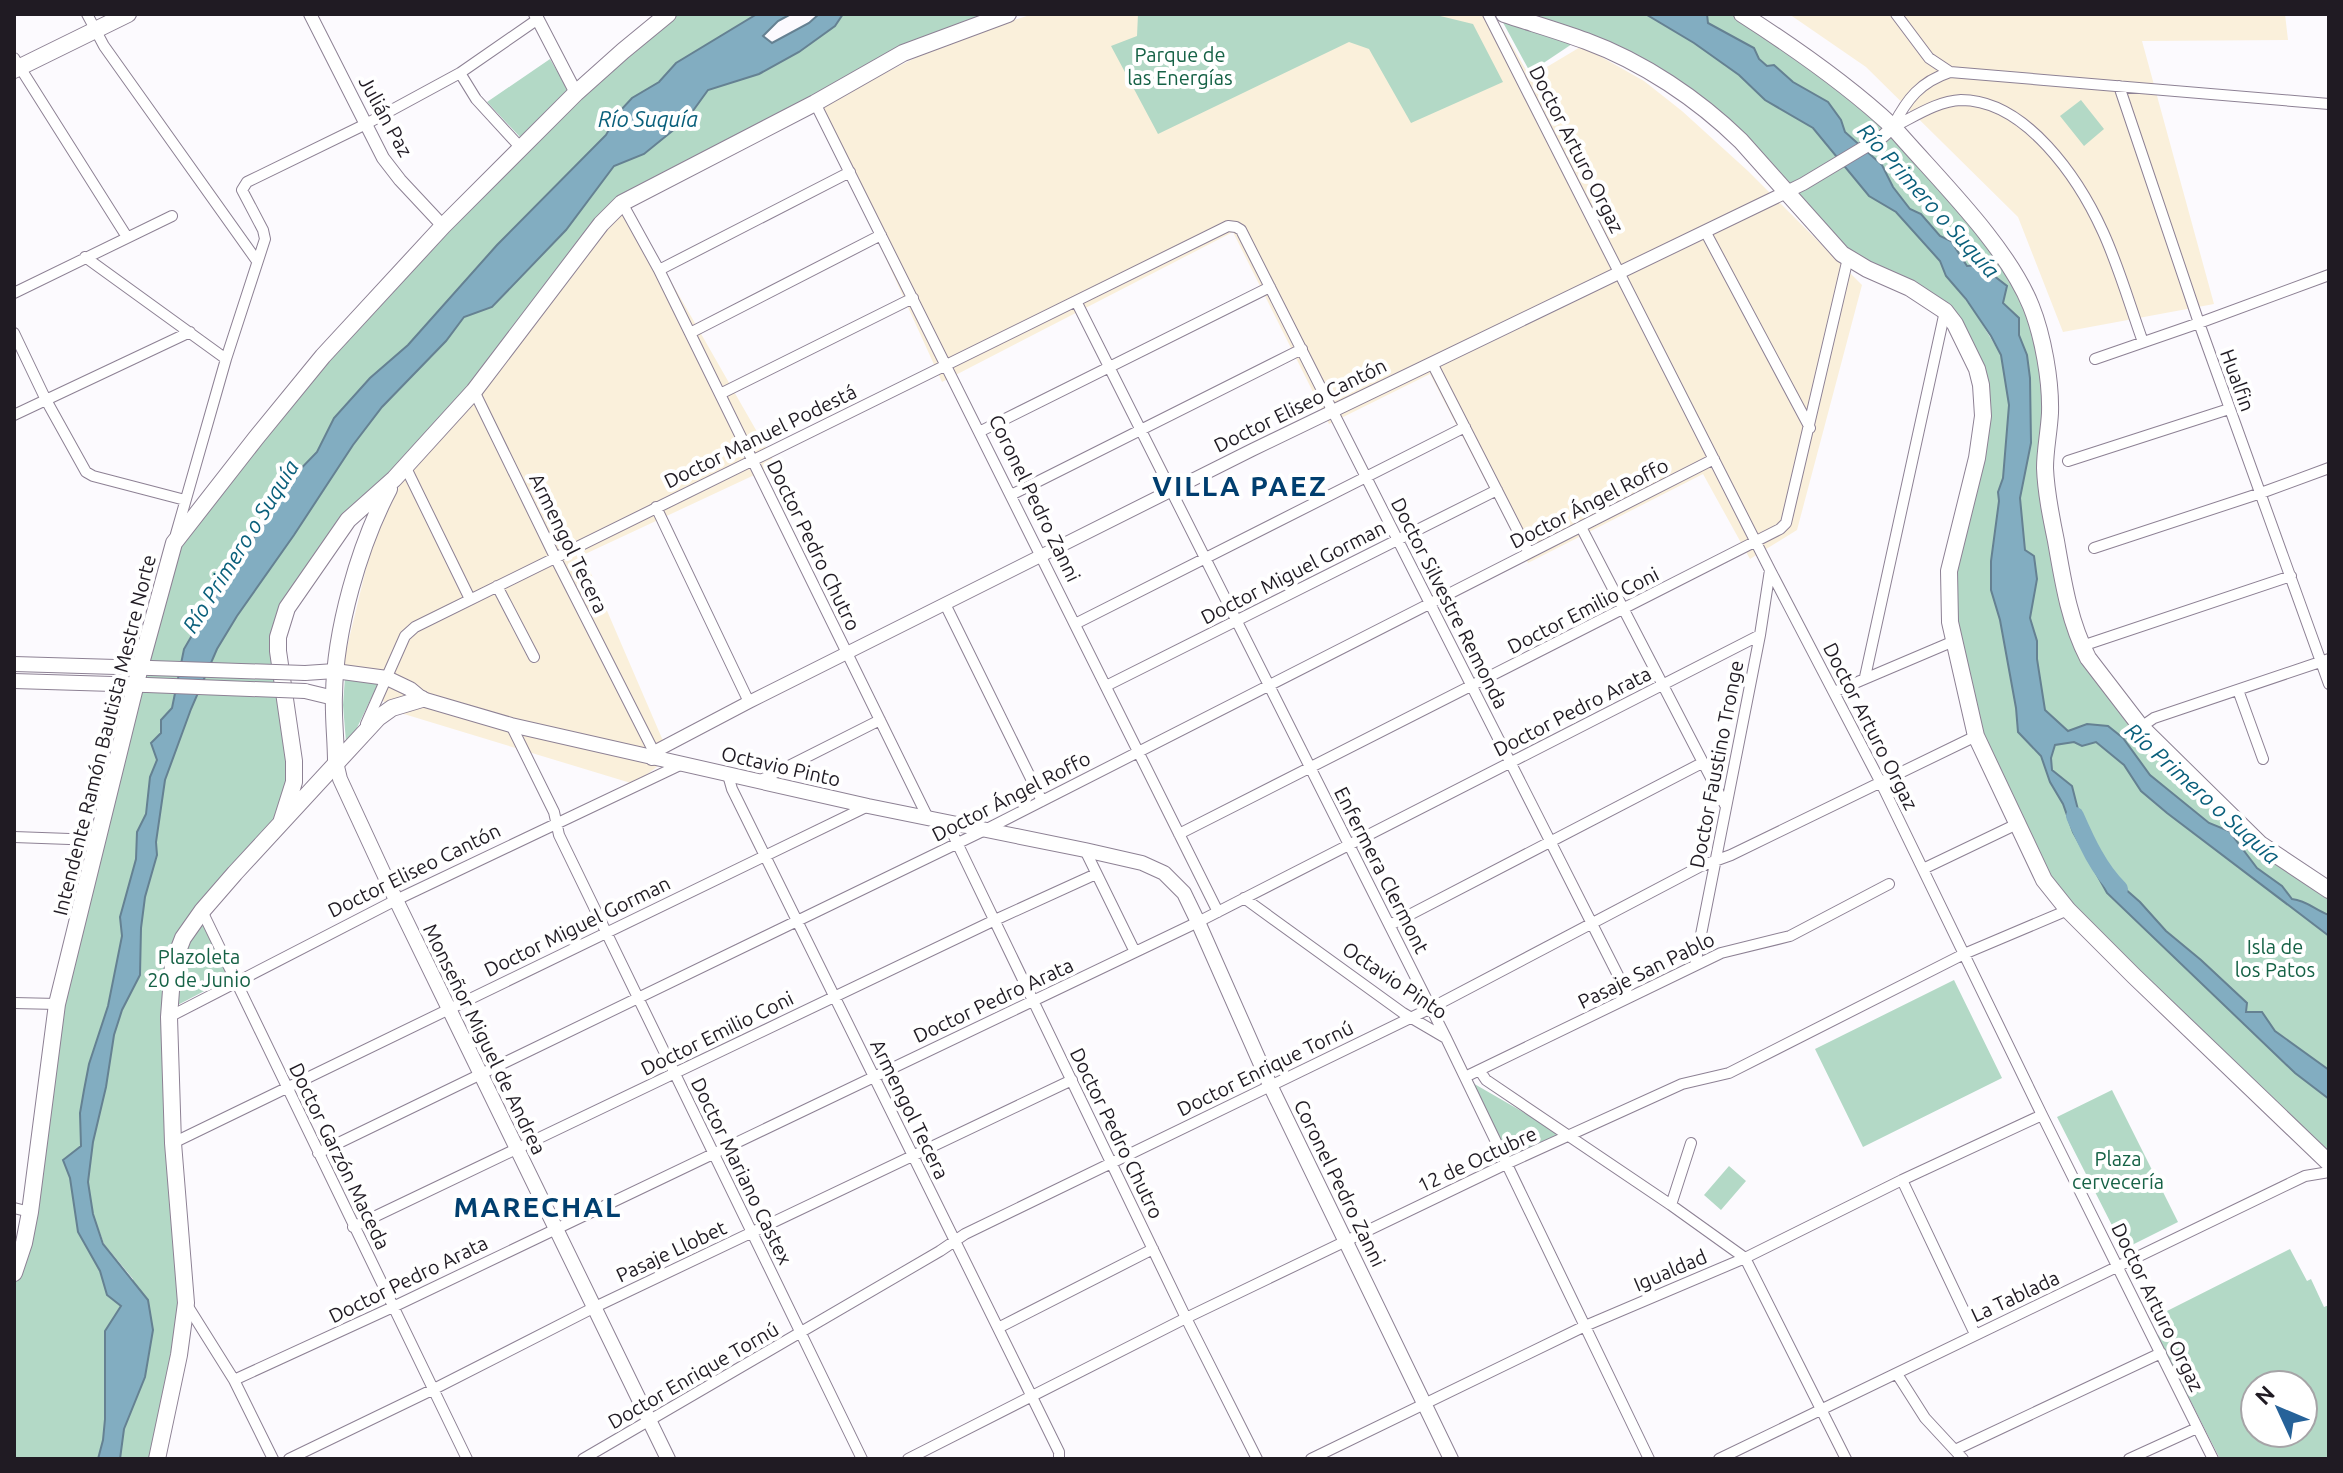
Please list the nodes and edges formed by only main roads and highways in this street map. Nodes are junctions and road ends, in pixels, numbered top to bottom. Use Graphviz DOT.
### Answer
graph roads {
  1 [pos="128,14"];
  2 [pos="668,14"];
  3 [pos="978,14"];
  4 [pos="1008,14"];
  5 [pos="1504,14"];
  6 [pos="1742,14"];
  7 [pos="16,65"];
  8 [pos="792,114"];
  9 [pos="399,473"];
  10 [pos="14,664"];
  11 [pos="335,671"];
  12 [pos="143,676"];
  13 [pos="14,681"];
  14 [pos="334,698"];
  15 [pos="422,699"];
  16 [pos="336,762"];
  17 [pos="281,823"];
  18 [pos="2329,890"];
  19 [pos="1198,922"];
  20 [pos="2329,1163"];
  21 [pos="22,1210"];
  22 [pos="19,1245"];
  23 [pos="14,1273"];
  24 [pos="157,1459"];
  25 [pos="668,1459"];
  26 [pos="1451,1459"];
  1 -- 7 [label="main road"];
  2 -- 12 [label="main road, Intendente Ramón Bautista Mestre Norte"];
  3 -- 8 [label="main road"];
  4 -- 8 [label="main road"];
  5 -- 20 [label="main road"];
  6 -- 18 [label="main road"];
  8 -- 9 [label="main road"];
  9 -- 11 [label="main road"];
  9 -- 17 [label="main road"];
  10 -- 12 [label="main road"];
  11 -- 12 [label="main road, Octavio Pinto, bridge"];
  11 -- 14 [label="main road"];
  11 -- 15 [label="main road, Octavio Pinto"];
  12 -- 13 [label="main road"];
  12 -- 14 [label="main road, bridge"];
  12 -- 21 [label="main road, Intendente Ramón Bautista Mestre Norte"];
  14 -- 16 [label="main road"];
  15 -- 16 [label="main road"];
  15 -- 19 [label="main road, Octavio Pinto"];
  16 -- 17 [label="main road"];
  16 -- 25 [label="main road, Monseñor Miguel de Andrea"];
  17 -- 24 [label="main road"];
  19 -- 26 [label="main road, Coronel Pedro Zanni"];
  21 -- 22 [label="main road, Intendente Ramón Bautista Mestre Norte"];
  22 -- 23 [label="main road, Intendente Ramón Bautista Mestre Norte"];
}
